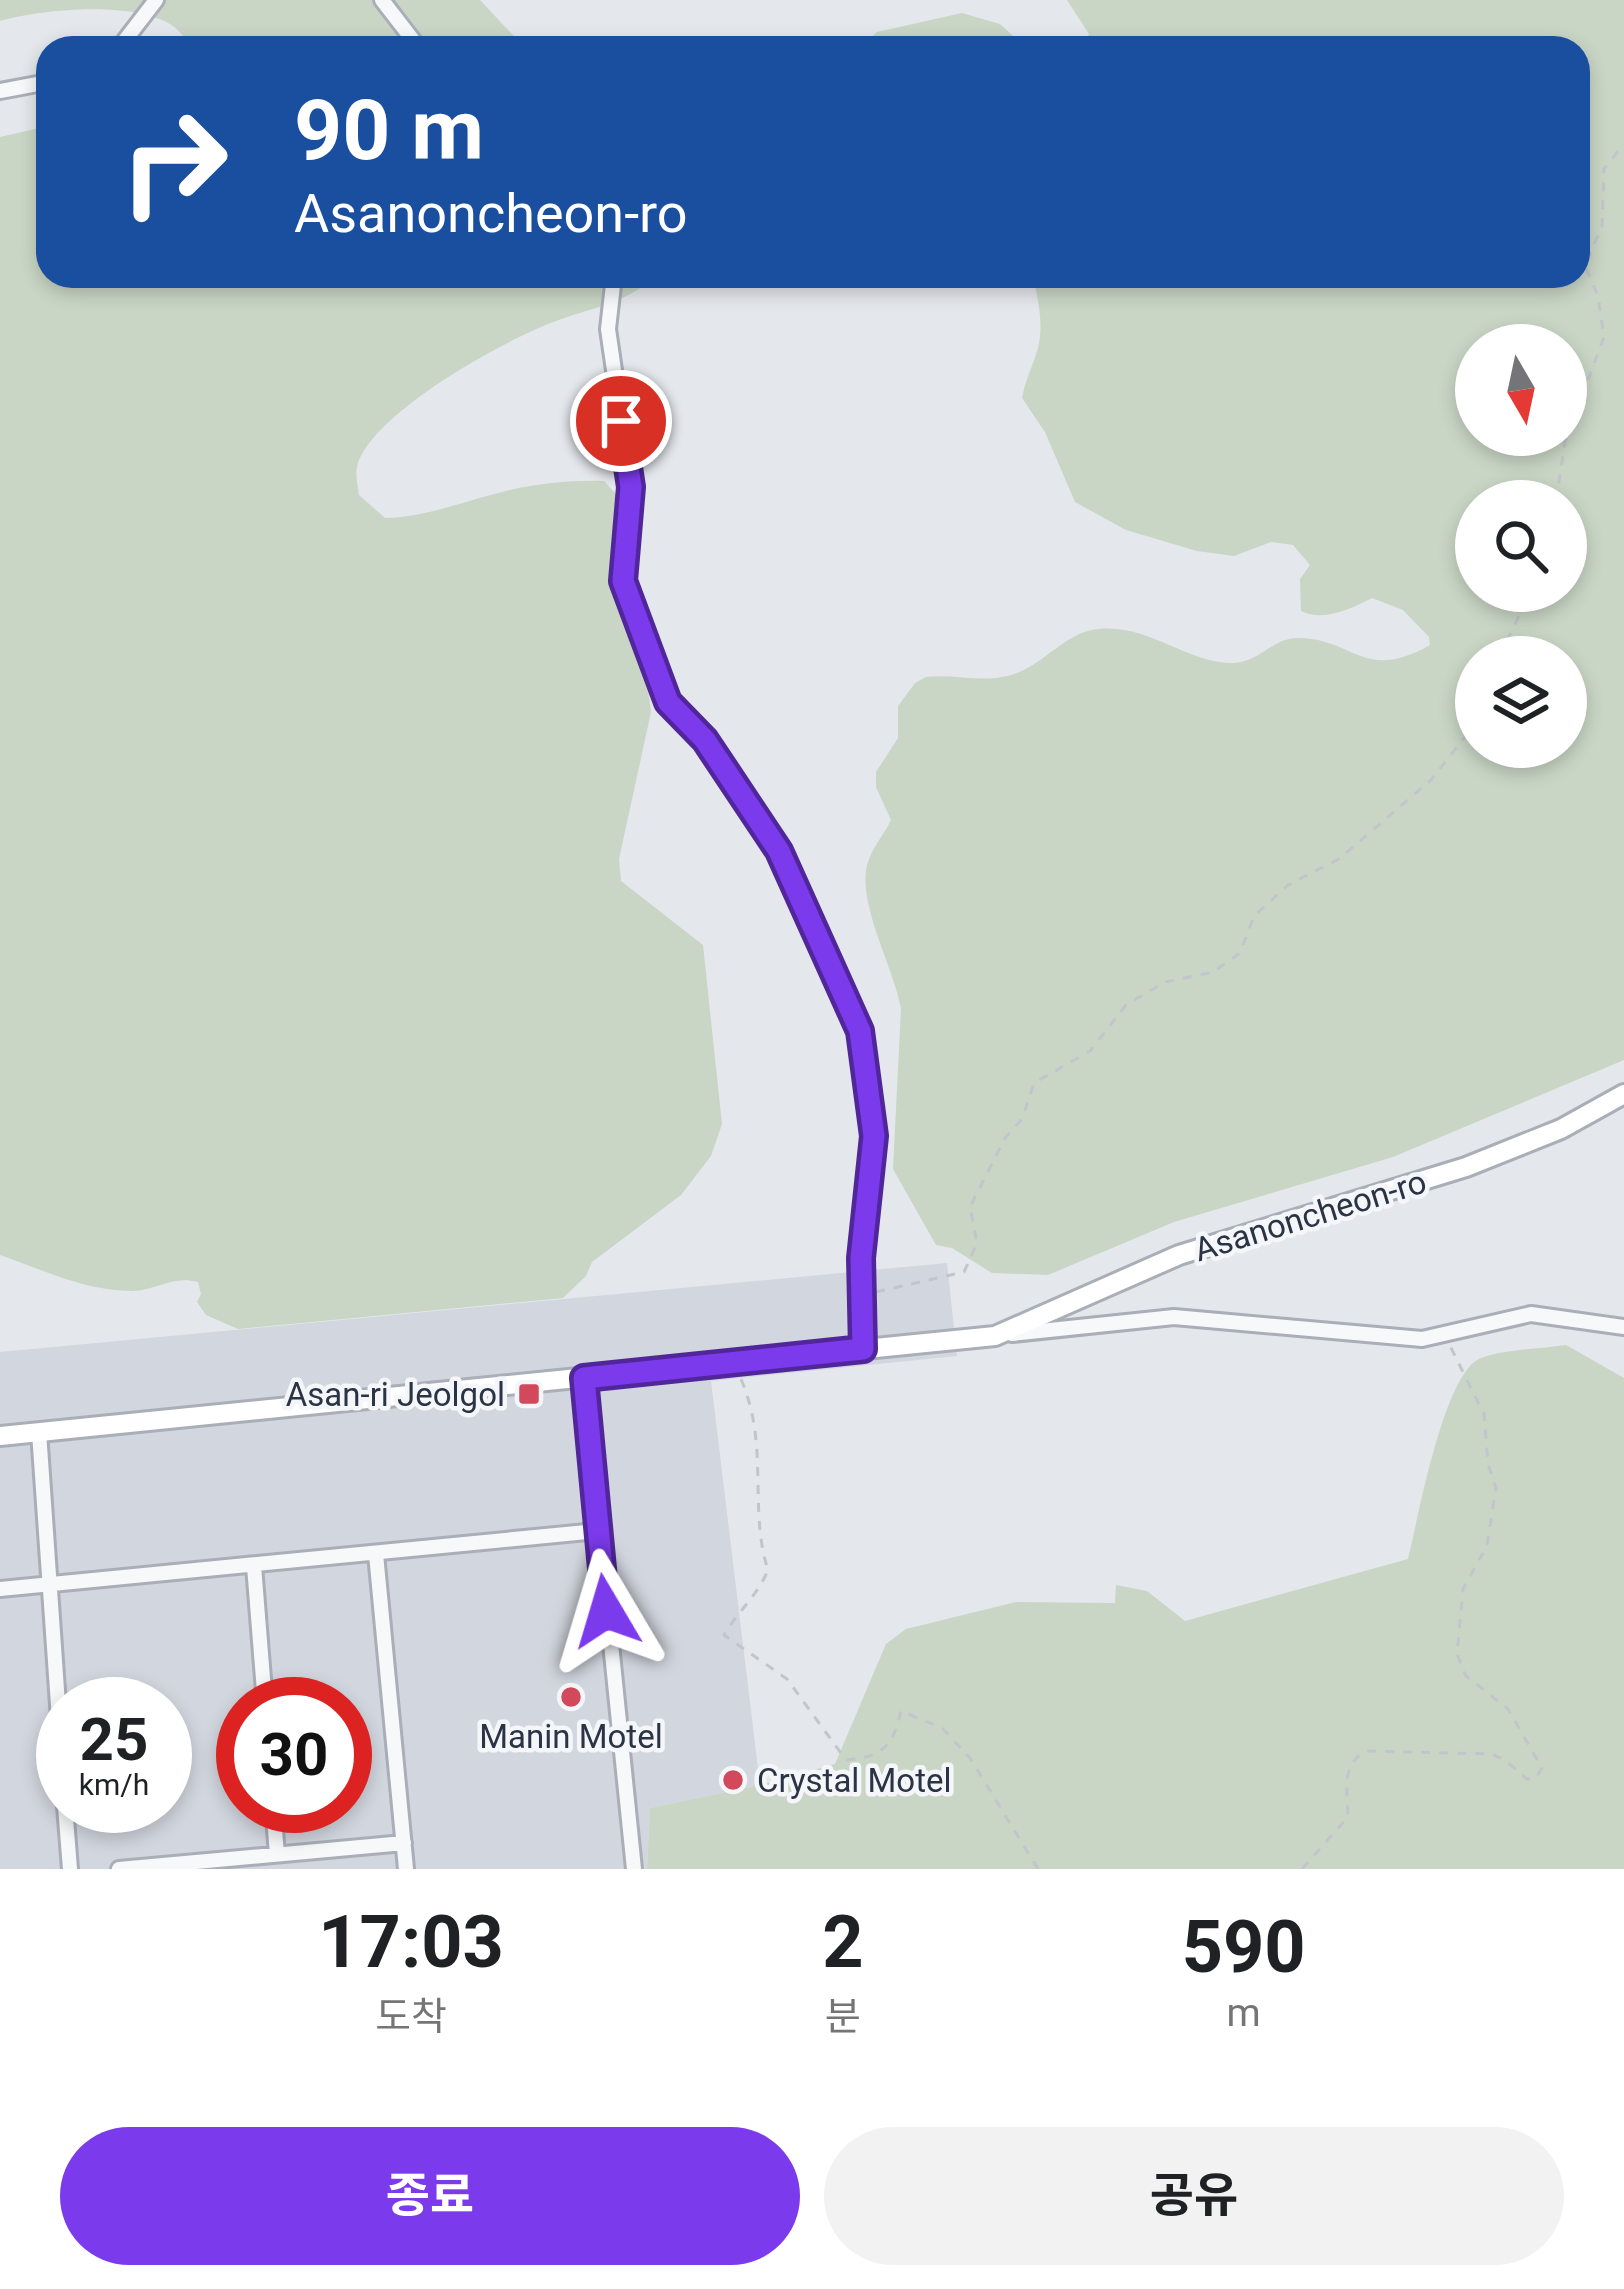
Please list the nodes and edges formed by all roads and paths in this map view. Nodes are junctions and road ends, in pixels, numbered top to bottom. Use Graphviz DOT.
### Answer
graph roads {
  1 [pos="156,0"];
  2 [pos="382,0"];
  3 [pos="128,36"];
  4 [pos="410,36"];
  5 [pos="36,84"];
  6 [pos="0,91"];
  7 [pos="1624,144"];
  8 [pos="1590,256"];
  9 [pos="1590,276"];
  10 [pos="613,288"];
  11 [pos="1559,480"];
  12 [pos="1455,750"];
  13 [pos="1624,1094"];
  14 [pos="861,1296"];
  15 [pos="1624,1327"];
  16 [pos="995,1336"];
  17 [pos="1444,1336"];
  18 [pos="863,1349"];
  19 [pos="734,1362"];
  20 [pos="584,1378"];
  21 [pos="39,1432"];
  22 [pos="0,1436"];
  23 [pos="597,1531"];
  24 [pos="376,1554"];
  25 [pos="254,1566"];
  26 [pos="48,1584"];
  27 [pos="0,1588"];
  28 [pos="55,1677"];
  29 [pos="263,1677"];
  30 [pos="67,1833"];
  31 [pos="275,1833"];
  32 [pos="404,1843"];
  33 [pos="277,1854"];
  34 [pos="70,1869"];
  35 [pos="119,1869"];
  36 [pos="406,1869"];
  37 [pos="634,1869"];
  38 [pos="1038,1869"];
  39 [pos="1302,1869"];
  1 -- 3 [label="street"];
  2 -- 4 [label="street"];
  5 -- 6 [label="street"];
  7 -- 8 [label="path"];
  9 -- 11 [label="path"];
  10 -- 14 [label="street"];
  12 -- 14 [label="path"];
  13 -- 16 [label="main road, Asanoncheon-ro"];
  14 -- 18 [label="street"];
  15 -- 17 [label="street, Asanoncheon-ro"];
  16 -- 17 [label="street, Asanoncheon-ro"];
  16 -- 18 [label="main road, Asanoncheon-ro"];
  17 -- 39 [label="path"];
  18 -- 19 [label="main road, Asanoncheon-ro"];
  19 -- 20 [label="main road, Asanoncheon-ro"];
  19 -- 38 [label="path"];
  20 -- 21 [label="main road, Asanoncheon-ro"];
  20 -- 23 [label="street"];
  21 -- 22 [label="main road, Asanoncheon-ro"];
  21 -- 26 [label="street"];
  23 -- 24 [label="street"];
  23 -- 37 [label="street"];
  24 -- 25 [label="street"];
  24 -- 32 [label="street"];
  25 -- 26 [label="street"];
  25 -- 29 [label="street"];
  26 -- 27 [label="street"];
  26 -- 28 [label="street"];
  30 -- 34 [label="street"];
  31 -- 33 [label="street"];
  32 -- 33 [label="street"];
  32 -- 36 [label="street"];
  33 -- 35 [label="street"];
}
